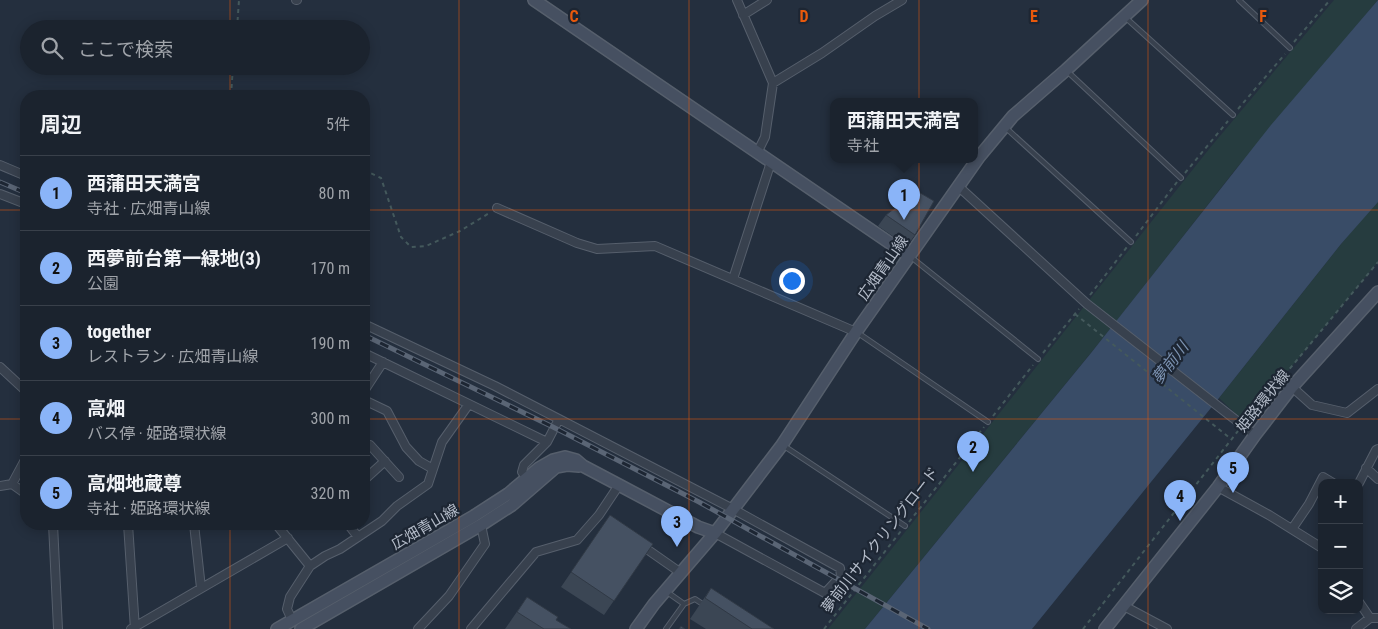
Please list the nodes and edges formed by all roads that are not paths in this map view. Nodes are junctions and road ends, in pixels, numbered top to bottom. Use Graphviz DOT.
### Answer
graph roads {
  1 [pos="534,0"];
  2 [pos="737,0"];
  3 [pos="767,0"];
  4 [pos="902,0"];
  5 [pos="1142,0"];
  6 [pos="1239,0"];
  7 [pos="743,15"];
  8 [pos="1124,16"];
  9 [pos="1290,48"];
  10 [pos="1066,70"];
  11 [pos="774,83"];
  12 [pos="1233,115"];
  13 [pos="1004,126"];
  14 [pos="757,153"];
  15 [pos="978,158"];
  16 [pos="771,162"];
  17 [pos="975,163"];
  18 [pos="0,165"];
  19 [pos="20,173"];
  20 [pos="1181,178"];
  21 [pos="958,186"];
  22 [pos="0,194"];
  23 [pos="20,202"];
  24 [pos="497,208"];
  25 [pos="1131,242"];
  26 [pos="909,256"];
  27 [pos="733,279"];
  28 [pos="1378,292"];
  29 [pos="370,327"];
  30 [pos="856,332"];
  31 [pos="370,356"];
  32 [pos="1038,359"];
  33 [pos="383,362"];
  34 [pos="0,367"];
  35 [pos="370,382"];
  36 [pos="20,385"];
  37 [pos="1292,387"];
  38 [pos="1378,389"];
  39 [pos="370,403"];
  40 [pos="469,404"];
  41 [pos="559,419"];
  42 [pos="988,422"];
  43 [pos="1254,435"];
  44 [pos="547,442"];
  45 [pos="370,445"];
  46 [pos="782,445"];
  47 [pos="1378,449"];
  48 [pos="385,461"];
  49 [pos="583,466"];
  50 [pos="1366,468"];
  51 [pos="20,469"];
  52 [pos="433,469"];
  53 [pos="370,475"];
  54 [pos="399,477"];
  55 [pos="527,478"];
  56 [pos="1378,478"];
  57 [pos="1361,479"];
  58 [pos="12,484"];
  59 [pos="0,486"];
  60 [pos="619,486"];
  61 [pos="1318,487"];
  62 [pos="1218,488"];
  63 [pos="20,490"];
  64 [pos="733,509"];
  65 [pos="599,515"];
  66 [pos="606,520"];
  67 [pos="481,525"];
  68 [pos="905,526"];
  69 [pos="370,528"];
  70 [pos="1292,529"];
  71 [pos="53,530"];
  72 [pos="128,530"];
  73 [pos="195,530"];
  74 [pos="281,530"];
  75 [pos="353,530"];
  76 [pos="368,530"];
  77 [pos="714,533"];
  78 [pos="358,536"];
  79 [pos="288,538"];
  80 [pos="636,542"];
  81 [pos="1318,545"];
  82 [pos="310,566"];
  83 [pos="681,573"];
  84 [pos="201,588"];
  85 [pos="666,590"];
  86 [pos="684,604"];
  87 [pos="1124,606"];
  88 [pos="1363,606"];
  89 [pos="710,609"];
  90 [pos="1374,618"];
  91 [pos="292,620"];
  92 [pos="58,629"];
  93 [pos="133,629"];
  94 [pos="277,629"];
  95 [pos="301,629"];
  96 [pos="418,629"];
  97 [pos="471,629"];
  98 [pos="636,629"];
  99 [pos="666,629"];
  100 [pos="1105,629"];
  101 [pos="1167,629"];
  102 [pos="1356,629"];
  1 -- 14 [label="main road"];
  2 -- 7 [label="street"];
  3 -- 7 [label="street"];
  4 -- 11 [label="street"];
  5 -- 8 [label="main road, 広畑青山線"];
  6 -- 9 [label="lane"];
  7 -- 11 [label="street"];
  8 -- 10 [label="main road, 広畑青山線"];
  8 -- 12 [label="lane"];
  10 -- 13 [label="main road, 広畑青山線"];
  10 -- 20 [label="lane"];
  11 -- 14 [label="street"];
  13 -- 15 [label="main road, 広畑青山線"];
  13 -- 25 [label="lane"];
  14 -- 16 [label="main road"];
  16 -- 26 [label="main road"];
  16 -- 27 [label="street"];
  17 -- 21 [label="main road, 広畑青山線"];
  18 -- 19 [label="street"];
  21 -- 26 [label="main road, 広畑青山線"];
  21 -- 43 [label="street"];
  22 -- 23 [label="street"];
  24 -- 27 [label="street"];
  26 -- 30 [label="main road, 広畑青山線"];
  26 -- 32 [label="lane"];
  27 -- 30 [label="street"];
  28 -- 37 [label="main road, 姫路環状線"];
  29 -- 41 [label="street"];
  30 -- 42 [label="lane"];
  30 -- 46 [label="main road, 広畑青山線"];
  31 -- 33 [label="street"];
  33 -- 35 [label="street"];
  33 -- 40 [label="street"];
  34 -- 36 [label="street"];
  37 -- 38 [label="street"];
  37 -- 43 [label="main road, 姫路環状線"];
  39 -- 52 [label="street"];
  40 -- 44 [label="street"];
  40 -- 52 [label="street"];
  41 -- 44 [label="street"];
  41 -- 64 [label="street"];
  43 -- 62 [label="main road, 姫路環状線"];
  44 -- 55 [label="street"];
  45 -- 48 [label="street"];
  46 -- 64 [label="main road, 広畑青山線"];
  46 -- 68 [label="lane"];
  47 -- 50 [label="street"];
  48 -- 53 [label="street"];
  48 -- 54 [label="street"];
  49 -- 55 [label="main road, 広畑青山線"];
  49 -- 60 [label="main road, 広畑青山線"];
  49 -- 67 [label="main road, 広畑青山線"];
  50 -- 56 [label="street"];
  50 -- 57 [label="street"];
  51 -- 58 [label="street"];
  52 -- 69 [label="street"];
  55 -- 91 [label="main road, 広畑青山線"];
  58 -- 59 [label="street"];
  58 -- 63 [label="street"];
  60 -- 65 [label="street"];
  60 -- 77 [label="main road, 広畑青山線"];
  61 -- 70 [label="street"];
  62 -- 70 [label="street"];
  62 -- 87 [label="main road, 姫路環状線"];
  64 -- 77 [label="main road, 広畑青山線"];
  64 -- 77 [label="street"];
  65 -- 66 [label="street"];
  65 -- 97 [label="street"];
  67 -- 95 [label="main road, 広畑青山線"];
  67 -- 96 [label="street"];
  70 -- 81 [label="street"];
  71 -- 92 [label="street"];
  72 -- 93 [label="street"];
  73 -- 84 [label="street"];
  74 -- 79 [label="street"];
  75 -- 78 [label="street"];
  76 -- 78 [label="street"];
  77 -- 83 [label="main road, 広畑青山線"];
  78 -- 82 [label="street"];
  79 -- 82 [label="street"];
  79 -- 84 [label="street"];
  80 -- 83 [label="street"];
  82 -- 91 [label="street"];
  83 -- 85 [label="main road, 広畑青山線"];
  84 -- 93 [label="street"];
  85 -- 86 [label="lane"];
  85 -- 98 [label="main road, 広畑青山線"];
  86 -- 89 [label="lane"];
  86 -- 99 [label="lane"];
  87 -- 100 [label="main road, 姫路環状線"];
  87 -- 101 [label="street"];
  88 -- 90 [label="street"];
  90 -- 102 [label="street"];
  91 -- 94 [label="main road, 広畑青山線"];
}
